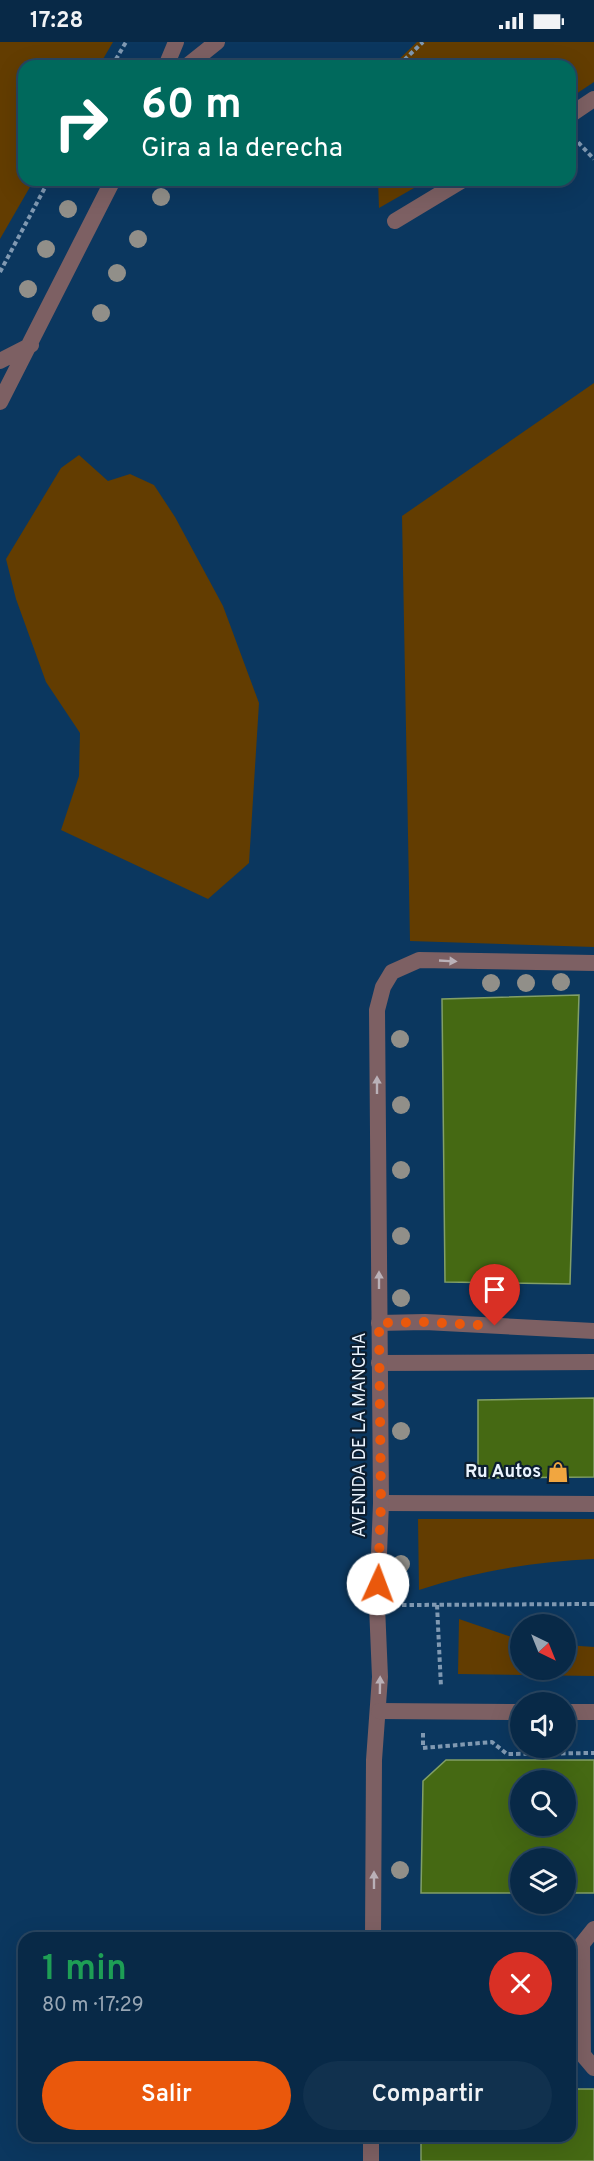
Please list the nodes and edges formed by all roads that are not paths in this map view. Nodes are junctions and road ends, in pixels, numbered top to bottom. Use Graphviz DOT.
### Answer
graph roads {
  1 [pos="176,42"];
  2 [pos="217,42"];
  3 [pos="168,60"];
  4 [pos="194,60"];
  5 [pos="594,99"];
  6 [pos="576,111"];
  7 [pos="110,186"];
  8 [pos="453,186"];
  9 [pos="395,221"];
  10 [pos="32,344"];
  11 [pos="0,361"];
  12 [pos="0,402"];
  13 [pos="594,963"];
  14 [pos="379,1323"];
  15 [pos="594,1331"];
  16 [pos="594,1362"];
  17 [pos="380,1363"];
  18 [pos="381,1503"];
  19 [pos="594,1504"];
  20 [pos="379,1711"];
  21 [pos="510,1712"];
  22 [pos="576,1712"];
  23 [pos="594,1712"];
  24 [pos="594,1929"];
  25 [pos="373,1932"];
  26 [pos="594,2068"];
  27 [pos="371,2142"];
  28 [pos="371,2161"];
  1 -- 3 [label="street"];
  2 -- 4 [label="street"];
  5 -- 6 [label="street"];
  7 -- 10 [label="street"];
  8 -- 9 [label="street"];
  10 -- 11 [label="street"];
  10 -- 12 [label="street"];
  14 -- 13 [label="street, AVENIDA DE LA MANCHA, one-way"];
  14 -- 15 [label="street"];
  14 -- 17 [label="street, AVENIDA DE LA MANCHA"];
  16 -- 17 [label="street"];
  17 -- 18 [label="street, AVENIDA DE LA MANCHA"];
  18 -- 19 [label="street"];
  20 -- 18 [label="street, AVENIDA DE LA MANCHA, one-way"];
  20 -- 21 [label="street"];
  25 -- 20 [label="street, AVENIDA DE LA MANCHA, one-way"];
  22 -- 23 [label="street"];
  24 -- 26 [label="street"];
  27 -- 28 [label="street"];
}
